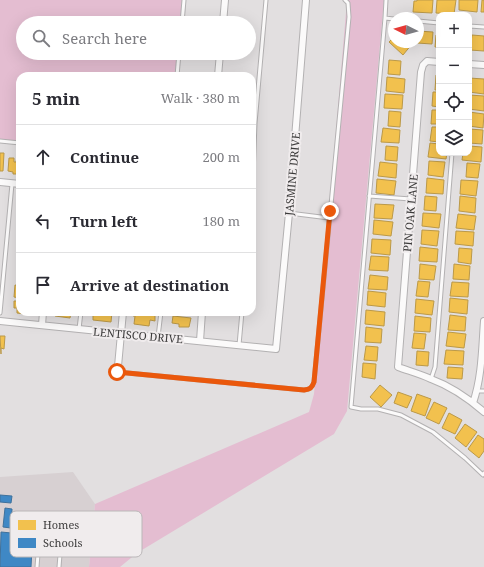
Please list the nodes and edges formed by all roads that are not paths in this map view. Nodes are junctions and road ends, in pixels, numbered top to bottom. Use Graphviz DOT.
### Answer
graph roads {
  1 [pos="184,0"];
  2 [pos="225,0"];
  3 [pos="266,0"];
  4 [pos="306,0"];
  5 [pos="345,0"];
  6 [pos="386,0"];
  7 [pos="183,16"];
  8 [pos="224,16"];
  9 [pos="385,18"];
  10 [pos="388,18"];
  11 [pos="424,22"];
  12 [pos="436,23"];
  13 [pos="472,26"];
  14 [pos="484,27"];
  15 [pos="178,60"];
  16 [pos="219,60"];
  17 [pos="436,62"];
  18 [pos="472,64"];
  19 [pos="484,65"];
  20 [pos="177,72"];
  21 [pos="218,72"];
  22 [pos="256,112"];
  23 [pos="0,141"];
  24 [pos="16,143"];
  25 [pos="452,156"];
  26 [pos="0,182"];
  27 [pos="12,183"];
  28 [pos="16,184"];
  29 [pos="370,196"];
  30 [pos="411,199"];
  31 [pos="289,214"];
  32 [pos="329,218"];
  33 [pos="0,313"];
  34 [pos="43,316"];
  35 [pos="81,316"];
  36 [pos="123,316"];
  37 [pos="161,316"];
  38 [pos="202,316"];
  39 [pos="242,316"];
  40 [pos="0,321"];
  41 [pos="484,321"];
  42 [pos="42,325"];
  43 [pos="79,329"];
  44 [pos="121,333"];
  45 [pos="158,337"];
  46 [pos="200,341"];
  47 [pos="239,345"];
  48 [pos="276,349"];
  49 [pos="117,374"];
  50 [pos="431,379"];
  51 [pos="481,391"];
  52 [pos="473,403"];
  53 [pos="484,412"];
  54 [pos="484,473"];
  55 [pos="38,557"];
  56 [pos="61,557"];
  57 [pos="37,567"];
  58 [pos="60,567"];
  1 -- 7 [label="lane"];
  2 -- 8 [label="street"];
  3 -- 22 [label="lane"];
  4 -- 31 [label="street, JASMINE DRIVE"];
  5 -- 32 [label="lane"];
  6 -- 9 [label="lane"];
  9 -- 10 [label="lane"];
  9 -- 29 [label="lane"];
  11 -- 12 [label="lane"];
  13 -- 14 [label="lane"];
  15 -- 20 [label="lane"];
  16 -- 21 [label="street"];
  17 -- 30 [label="street, PIN OAK LANE"];
  18 -- 19 [label="street"];
  23 -- 24 [label="lane"];
  25 -- 50 [label="lane"];
  26 -- 27 [label="street"];
  27 -- 28 [label="street"];
  27 -- 33 [label="lane"];
  29 -- 30 [label="lane"];
  29 -- 54 [label="lane"];
  30 -- 50 [label="street, PIN OAK LANE"];
  31 -- 32 [label="lane"];
  31 -- 48 [label="street, JASMINE DRIVE"];
  32 -- 49 [label="lane"];
  34 -- 42 [label="street"];
  35 -- 43 [label="lane"];
  36 -- 44 [label="street"];
  37 -- 45 [label="lane"];
  38 -- 46 [label="street"];
  39 -- 47 [label="lane"];
  40 -- 42 [label="street, LENTISCO DRIVE"];
  41 -- 51 [label="street"];
  42 -- 43 [label="street, LENTISCO DRIVE"];
  43 -- 44 [label="street, LENTISCO DRIVE"];
  44 -- 45 [label="street, LENTISCO DRIVE"];
  44 -- 49 [label="street"];
  45 -- 46 [label="street, LENTISCO DRIVE"];
  46 -- 47 [label="street, LENTISCO DRIVE"];
  47 -- 48 [label="street, LENTISCO DRIVE"];
  50 -- 52 [label="street"];
  51 -- 52 [label="street"];
  52 -- 53 [label="street"];
  55 -- 57 [label="lane"];
  56 -- 58 [label="lane"];
}
